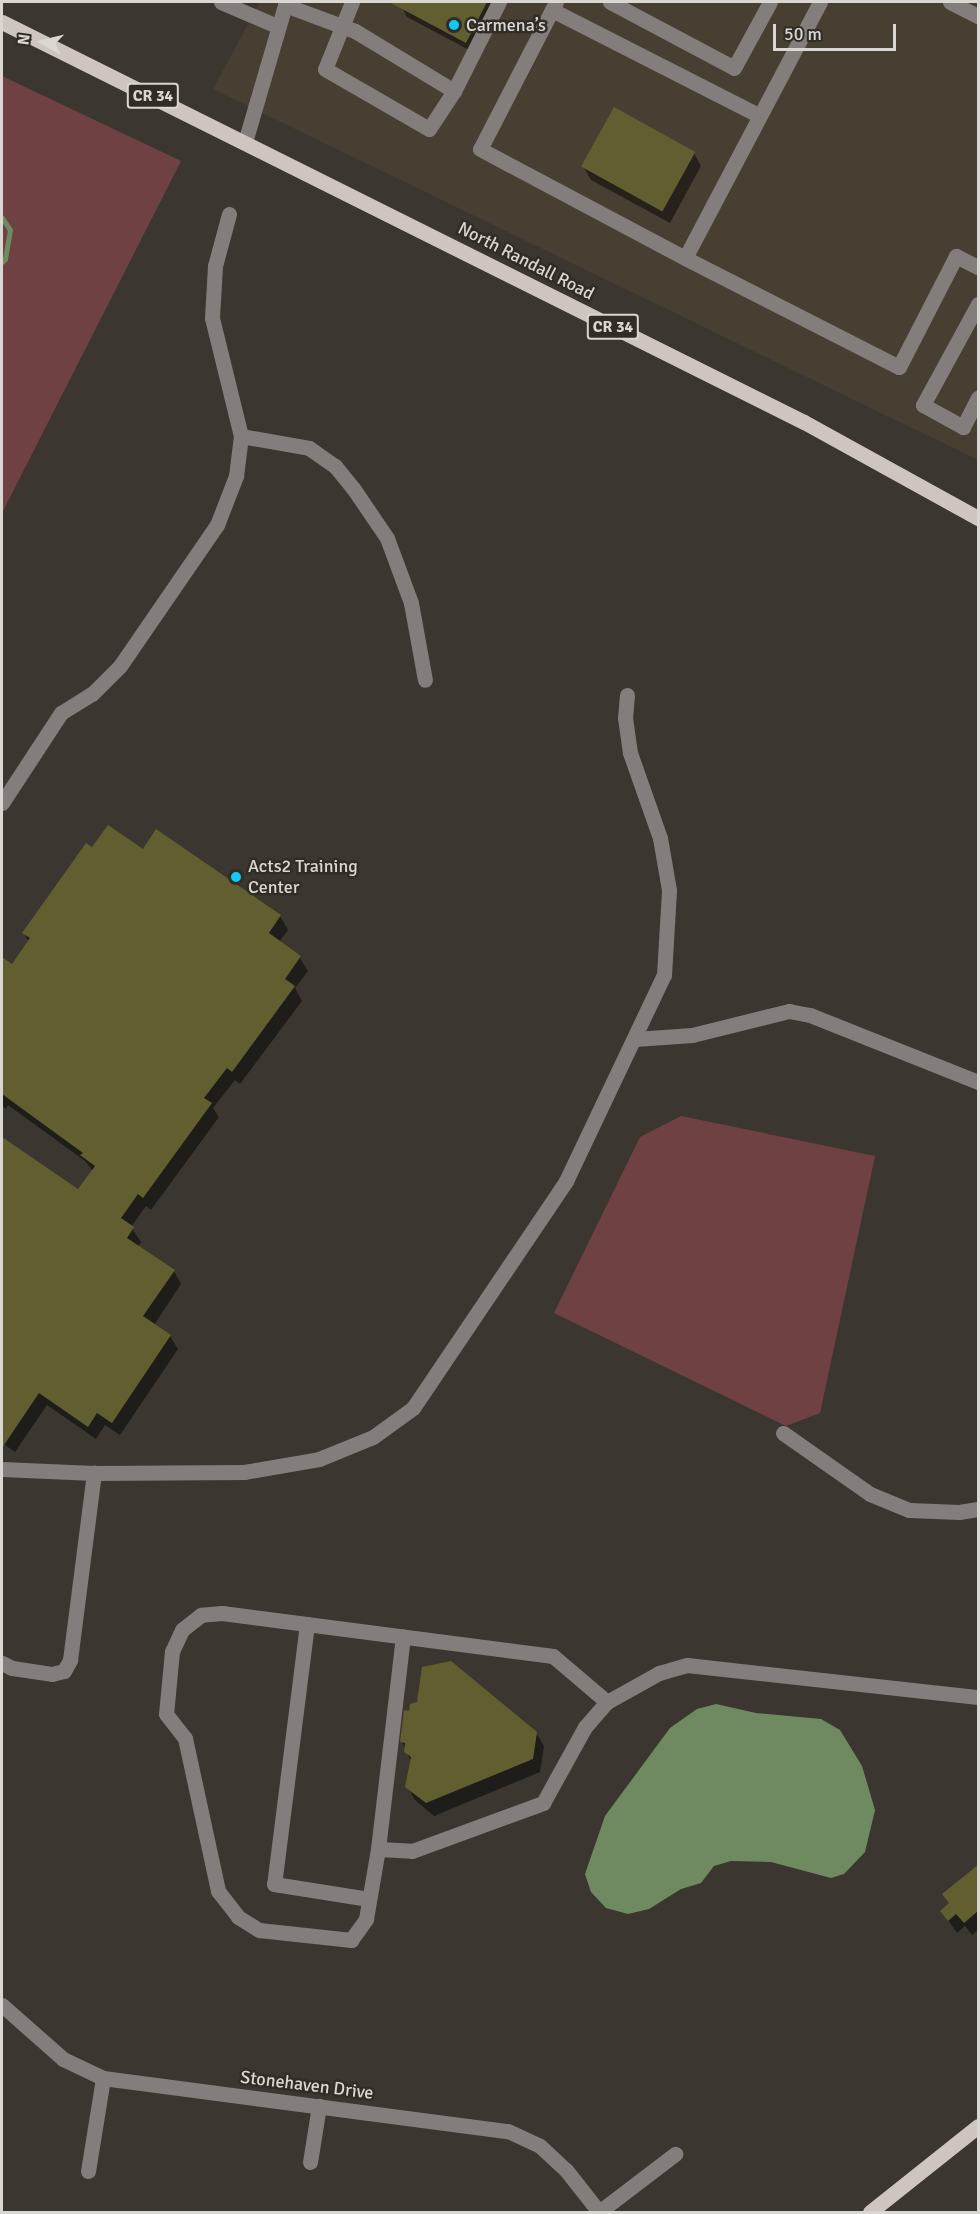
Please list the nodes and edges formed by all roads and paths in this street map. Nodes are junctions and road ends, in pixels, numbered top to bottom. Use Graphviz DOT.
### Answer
graph roads {
  1 [pos="220,2"];
  2 [pos="352,2"];
  3 [pos="499,2"];
  4 [pos="610,2"];
  5 [pos="770,2"];
  6 [pos="820,2"];
  7 [pos="950,2"];
  8 [pos="286,3"];
  9 [pos="554,6"];
  10 [pos="978,16"];
  11 [pos="2,22"];
  12 [pos="341,25"];
  13 [pos="277,26"];
  14 [pos="454,92"];
  15 [pos="760,116"];
  16 [pos="245,142"];
  17 [pos="229,214"];
  18 [pos="685,258"];
  19 [pos="978,267"];
  20 [pos="978,304"];
  21 [pos="978,398"];
  22 [pos="241,436"];
  23 [pos="978,518"];
  24 [pos="425,680"];
  25 [pos="627,695"];
  26 [pos="2,803"];
  27 [pos="635,1039"];
  28 [pos="978,1082"];
  29 [pos="783,1433"];
  30 [pos="2,1469"];
  31 [pos="94,1473"];
  32 [pos="978,1509"];
  33 [pos="307,1624"];
  34 [pos="403,1636"];
  35 [pos="2,1663"];
  36 [pos="978,1697"];
  37 [pos="607,1702"];
  38 [pos="378,1849"];
  39 [pos="369,1899"];
  40 [pos="2,2005"];
  41 [pos="103,2078"];
  42 [pos="319,2106"];
  43 [pos="978,2126"];
  44 [pos="675,2154"];
  45 [pos="310,2162"];
  46 [pos="88,2171"];
  47 [pos="599,2212"];
  48 [pos="870,2212"];
  1 -- 13 [label="street"];
  2 -- 12 [label="street"];
  3 -- 14 [label="street"];
  4 -- 5 [label="street"];
  6 -- 15 [label="street"];
  7 -- 10 [label="street"];
  8 -- 12 [label="street"];
  8 -- 13 [label="street"];
  9 -- 15 [label="street"];
  9 -- 18 [label="street"];
  11 -- 16 [label="main road, CR 34"];
  12 -- 14 [label="street"];
  12 -- 14 [label="street"];
  13 -- 16 [label="street"];
  15 -- 18 [label="street"];
  16 -- 23 [label="main road, North Randall Road / CR 34"];
  17 -- 22 [label="street"];
  18 -- 19 [label="street"];
  20 -- 21 [label="street"];
  22 -- 24 [label="street"];
  22 -- 26 [label="street"];
  25 -- 27 [label="street"];
  27 -- 28 [label="street"];
  27 -- 31 [label="street"];
  29 -- 32 [label="street"];
  30 -- 31 [label="street"];
  31 -- 35 [label="street"];
  33 -- 34 [label="street"];
  33 -- 39 [label="street"];
  33 -- 39 [label="street"];
  34 -- 37 [label="street"];
  34 -- 38 [label="street"];
  36 -- 37 [label="street"];
  37 -- 38 [label="street"];
  38 -- 39 [label="street"];
  40 -- 41 [label="street, Stonehaven Drive"];
  41 -- 42 [label="street, Stonehaven Drive"];
  41 -- 46 [label="street"];
  42 -- 45 [label="street"];
  42 -- 47 [label="street, Stonehaven Drive"];
  43 -- 48 [label="main road"];
  44 -- 47 [label="street"];
}
